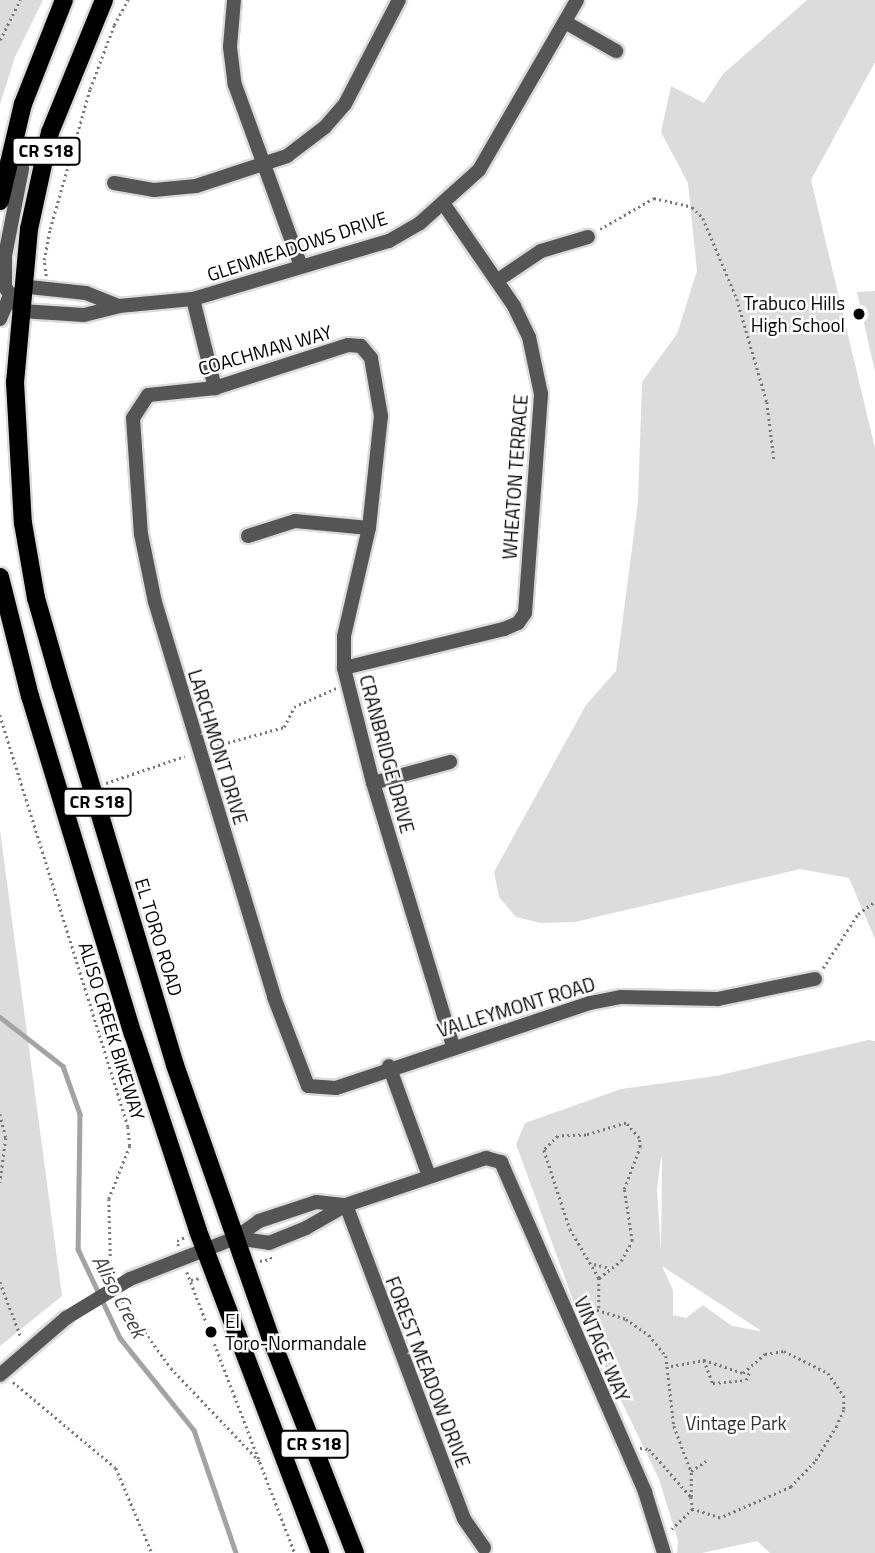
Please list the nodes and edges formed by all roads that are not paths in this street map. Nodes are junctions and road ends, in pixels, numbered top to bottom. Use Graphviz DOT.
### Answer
graph roads {
  1 [pos="64,0"];
  2 [pos="104,0"];
  3 [pos="234,0"];
  4 [pos="399,0"];
  5 [pos="577,0"];
  6 [pos="565,22"];
  7 [pos="616,51"];
  8 [pos="16,133"];
  9 [pos="263,167"];
  10 [pos="114,183"];
  11 [pos="0,201"];
  12 [pos="443,203"];
  13 [pos="588,237"];
  14 [pos="301,266"];
  15 [pos="499,280"];
  16 [pos="193,299"];
  17 [pos="18,300"];
  18 [pos="118,306"];
  19 [pos="0,319"];
  20 [pos="361,346"];
  21 [pos="215,388"];
  22 [pos="139,401"];
  23 [pos="369,528"];
  24 [pos="248,536"];
  25 [pos="0,577"];
  26 [pos="344,668"];
  27 [pos="450,762"];
  28 [pos="373,783"];
  29 [pos="815,979"];
  30 [pos="453,1046"];
  31 [pos="389,1066"];
  32 [pos="316,1090"];
  33 [pos="429,1176"];
  34 [pos="345,1205"];
  35 [pos="235,1238"];
  36 [pos="205,1250"];
  37 [pos="1,1374"];
  38 [pos="484,1548"];
  39 [pos="320,1553"];
  40 [pos="355,1553"];
  41 [pos="664,1553"];
  1 -- 8 [label="main road, EL TORO ROAD / CR S18"];
  2 -- 17 [label="main road, EL TORO ROAD / CR S18"];
  3 -- 9 [label="street"];
  4 -- 9 [label="street"];
  5 -- 6 [label="street, GLENMEADOWS DRIVE"];
  6 -- 7 [label="street"];
  6 -- 12 [label="street, GLENMEADOWS DRIVE"];
  8 -- 11 [label="main road, EL TORO ROAD"];
  8 -- 17 [label="street, EL TORO ROAD / CR S18"];
  9 -- 10 [label="street"];
  9 -- 14 [label="street"];
  12 -- 14 [label="street, GLENMEADOWS DRIVE"];
  12 -- 15 [label="street, WHEATON TERRACE"];
  13 -- 15 [label="street"];
  14 -- 16 [label="street, GLENMEADOWS DRIVE"];
  15 -- 26 [label="street, WHEATON TERRACE"];
  16 -- 18 [label="street, GLENMEADOWS DRIVE"];
  16 -- 21 [label="street"];
  17 -- 18 [label="street, GLENMEADOWS DRIVE"];
  17 -- 18 [label="street, GLENMEADOWS DRIVE"];
  17 -- 19 [label="street"];
  17 -- 35 [label="main road, EL TORO ROAD / CR S18"];
  20 -- 21 [label="street, COACHMAN WAY"];
  20 -- 23 [label="street, CRANBRIDGE DRIVE"];
  21 -- 22 [label="street, COACHMAN WAY"];
  22 -- 32 [label="street, LARCHMONT DRIVE"];
  23 -- 24 [label="street"];
  23 -- 26 [label="street, CRANBRIDGE DRIVE"];
  25 -- 36 [label="main road"];
  26 -- 28 [label="street, CRANBRIDGE DRIVE"];
  27 -- 28 [label="street"];
  28 -- 30 [label="street, CRANBRIDGE DRIVE"];
  29 -- 30 [label="street, VALLEYMONT ROAD"];
  30 -- 31 [label="street, VALLEYMONT ROAD"];
  31 -- 32 [label="street, VALLEYMONT ROAD"];
  31 -- 33 [label="street"];
  33 -- 34 [label="street"];
  33 -- 41 [label="street, VINTAGE WAY"];
  34 -- 35 [label="street"];
  34 -- 35 [label="street"];
  34 -- 38 [label="street, FOREST MEADOW DRIVE"];
  35 -- 36 [label="street"];
  35 -- 40 [label="main road, EL TORO ROAD / CR S18"];
  36 -- 37 [label="street, bridge"];
  36 -- 39 [label="main road"];
}
